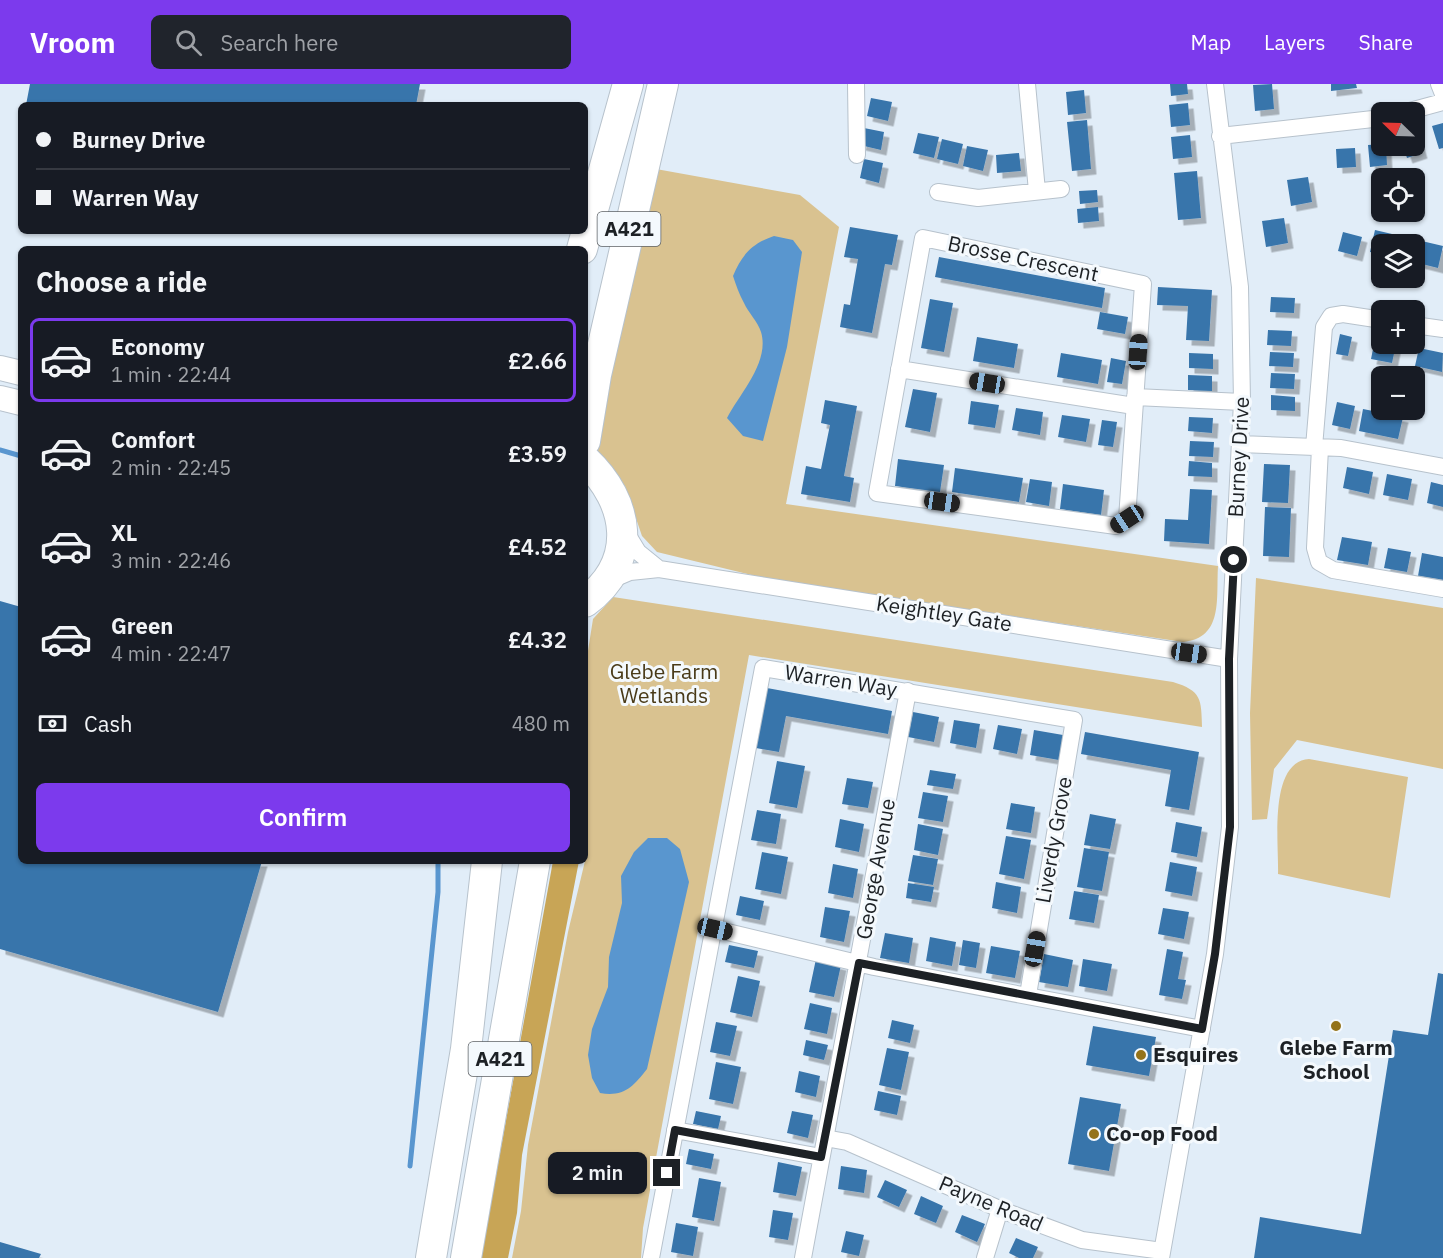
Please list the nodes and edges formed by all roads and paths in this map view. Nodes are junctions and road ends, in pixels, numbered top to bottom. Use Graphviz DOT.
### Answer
graph roads {
  1 [pos="628,84"];
  2 [pos="663,84"];
  3 [pos="856,84"];
  4 [pos="1027,84"];
  5 [pos="1215,84"];
  6 [pos="1439,84"];
  7 [pos="1443,94"];
  8 [pos="1443,102"];
  9 [pos="1425,107"];
  10 [pos="1371,119"];
  11 [pos="1220,136"];
  12 [pos="857,155"];
  13 [pos="1061,189"];
  14 [pos="1036,191"];
  15 [pos="938,192"];
  16 [pos="588,227"];
  17 [pos="1371,318"];
  18 [pos="1425,327"];
  19 [pos="1443,329"];
  20 [pos="0,368"];
  21 [pos="899,369"];
  22 [pos="18,372"];
  23 [pos="0,398"];
  24 [pos="1135,401"];
  25 [pos="18,402"];
  26 [pos="1242,402"];
  27 [pos="588,423"];
  28 [pos="1240,444"];
  29 [pos="1317,447"];
  30 [pos="588,463"];
  31 [pos="1443,467"];
  32 [pos="622,525"];
  33 [pos="659,569"];
  34 [pos="1443,589"];
  35 [pos="595,592"];
  36 [pos="1229,659"];
  37 [pos="908,692"];
  38 [pos="1074,720"];
  39 [pos="488,864"];
  40 [pos="534,864"];
  41 [pos="715,929"];
  42 [pos="859,963"];
  43 [pos="1028,995"];
  44 [pos="1202,1029"];
  45 [pos="675,1130"];
  46 [pos="825,1138"];
  47 [pos="821,1157"];
  48 [pos="1000,1209"];
  49 [pos="1162,1255"];
  50 [pos="431,1258"];
  51 [pos="466,1258"];
  52 [pos="651,1258"];
  53 [pos="803,1258"];
  54 [pos="985,1258"];
  1 -- 16 [label="highway, A421"];
  2 -- 27 [label="highway, A421"];
  3 -- 12 [label="street"];
  4 -- 14 [label="street"];
  5 -- 11 [label="street, Burney Drive"];
  6 -- 7 [label="street"];
  8 -- 9 [label="street"];
  10 -- 11 [label="street"];
  11 -- 26 [label="street, Burney Drive"];
  13 -- 14 [label="street"];
  14 -- 15 [label="street"];
  17 -- 29 [label="street"];
  18 -- 19 [label="street"];
  20 -- 22 [label="street"];
  21 -- 24 [label="street"];
  21 -- 24 [label="street, Brosse Crescent"];
  21 -- 24 [label="street"];
  23 -- 25 [label="street"];
  24 -- 26 [label="street"];
  26 -- 28 [label="street, Burney Drive"];
  28 -- 29 [label="street"];
  28 -- 36 [label="street, Burney Drive"];
  29 -- 31 [label="street"];
  29 -- 34 [label="street"];
  30 -- 32 [label="highway"];
  32 -- 33 [label="street"];
  32 -- 35 [label="highway"];
  33 -- 35 [label="street, Keightley Gate"];
  33 -- 36 [label="street, Keightley Gate"];
  36 -- 44 [label="street, Burney Drive"];
  37 -- 38 [label="street, Warren Way"];
  37 -- 41 [label="street, Warren Way"];
  37 -- 42 [label="street, George Avenue"];
  38 -- 43 [label="street, Liverdy Grove"];
  39 -- 50 [label="highway, A421"];
  40 -- 51 [label="highway, A421"];
  41 -- 42 [label="street"];
  41 -- 45 [label="street, Warren Way"];
  42 -- 43 [label="street"];
  42 -- 46 [label="street, George Avenue"];
  43 -- 44 [label="street"];
  44 -- 49 [label="street, Burney Drive"];
  45 -- 47 [label="street"];
  45 -- 52 [label="street, Warren Way"];
  46 -- 47 [label="street, George Avenue"];
  46 -- 48 [label="street, Payne Road"];
  47 -- 53 [label="street, George Avenue"];
  48 -- 49 [label="street, Payne Road"];
  48 -- 54 [label="street"];
}
